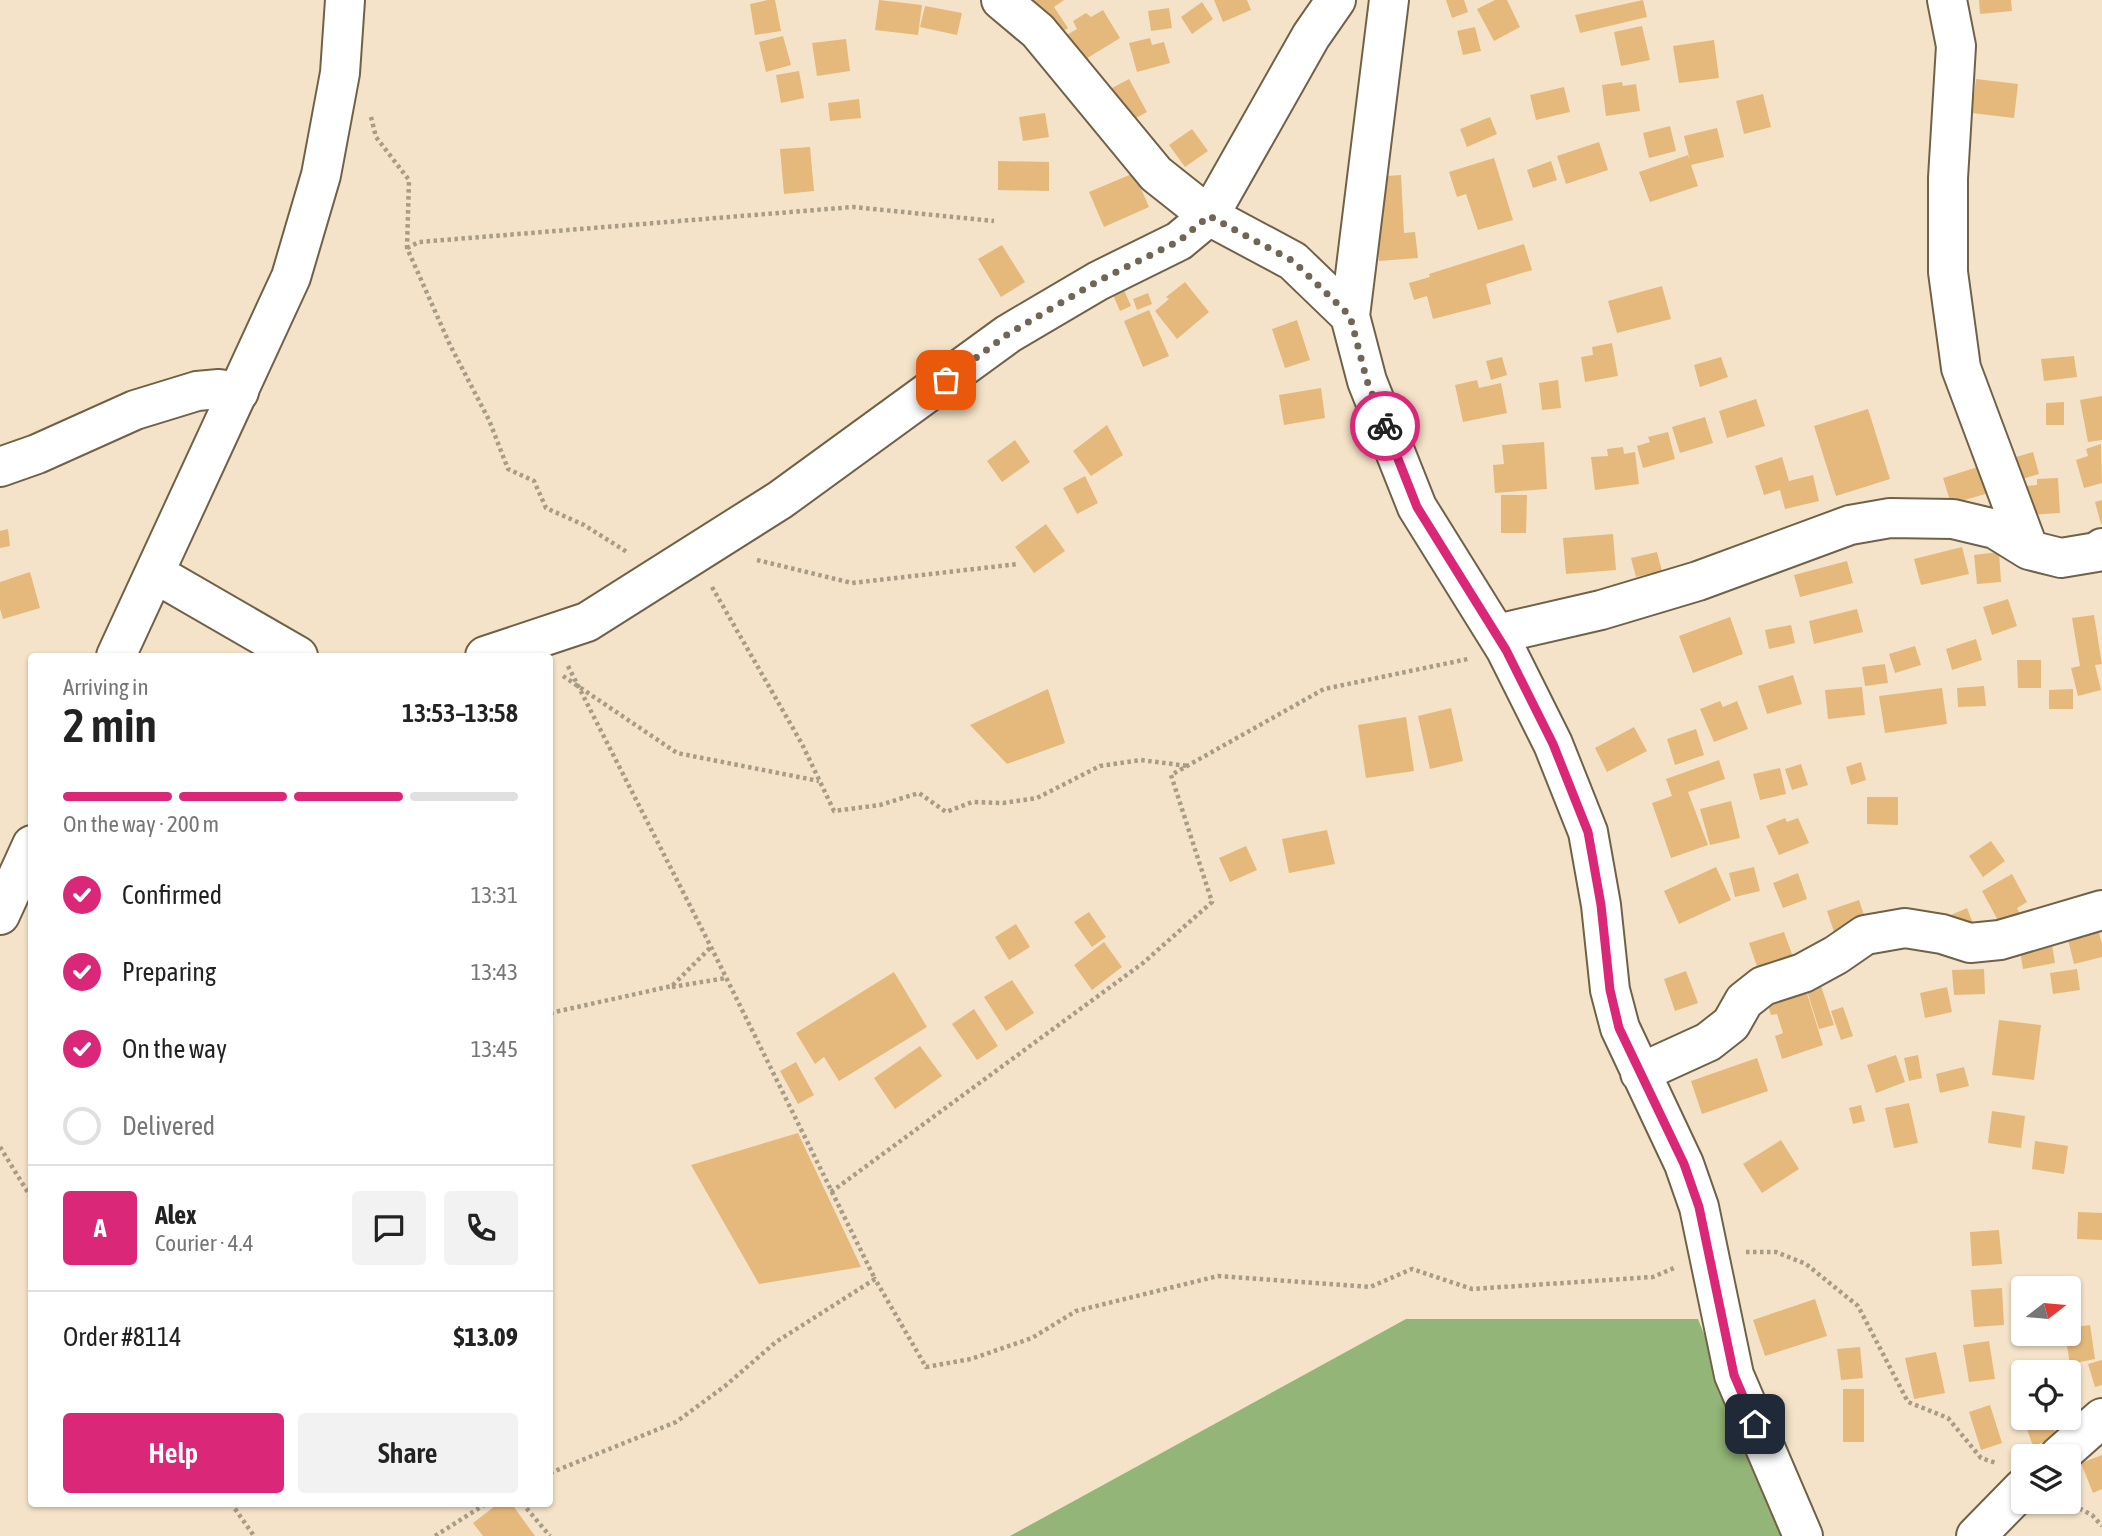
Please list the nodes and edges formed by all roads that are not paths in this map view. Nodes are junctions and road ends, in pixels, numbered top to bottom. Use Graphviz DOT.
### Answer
graph roads {
  1 [pos="345,0"];
  2 [pos="1001,0"];
  3 [pos="1336,0"];
  4 [pos="1389,0"];
  5 [pos="1947,0"];
  6 [pos="1209,216"];
  7 [pos="1350,316"];
  8 [pos="239,392"];
  9 [pos="0,467"];
  10 [pos="2029,550"];
  11 [pos="2100,558"];
  12 [pos="156,575"];
  13 [pos="1502,642"];
  14 [pos="117,653"];
  15 [pos="293,653"];
  16 [pos="494,653"];
  17 [pos="28,854"];
  18 [pos="2102,910"];
  19 [pos="0,915"];
  20 [pos="1640,1073"];
  21 [pos="2102,1418"];
  22 [pos="2073,1444"];
  23 [pos="2011,1480"];
  24 [pos="1803,1536"];
  25 [pos="1976,1536"];
  1 -- 8 [label="street"];
  2 -- 6 [label="street"];
  3 -- 6 [label="street"];
  4 -- 7 [label="street"];
  5 -- 10 [label="street"];
  6 -- 7 [label="street"];
  6 -- 16 [label="street"];
  7 -- 13 [label="street"];
  8 -- 9 [label="street"];
  8 -- 12 [label="street"];
  10 -- 11 [label="street"];
  10 -- 13 [label="street"];
  12 -- 14 [label="street"];
  12 -- 15 [label="street"];
  13 -- 20 [label="street"];
  17 -- 19 [label="street"];
  18 -- 20 [label="street"];
  20 -- 24 [label="street"];
  21 -- 22 [label="street"];
  23 -- 25 [label="street"];
}
